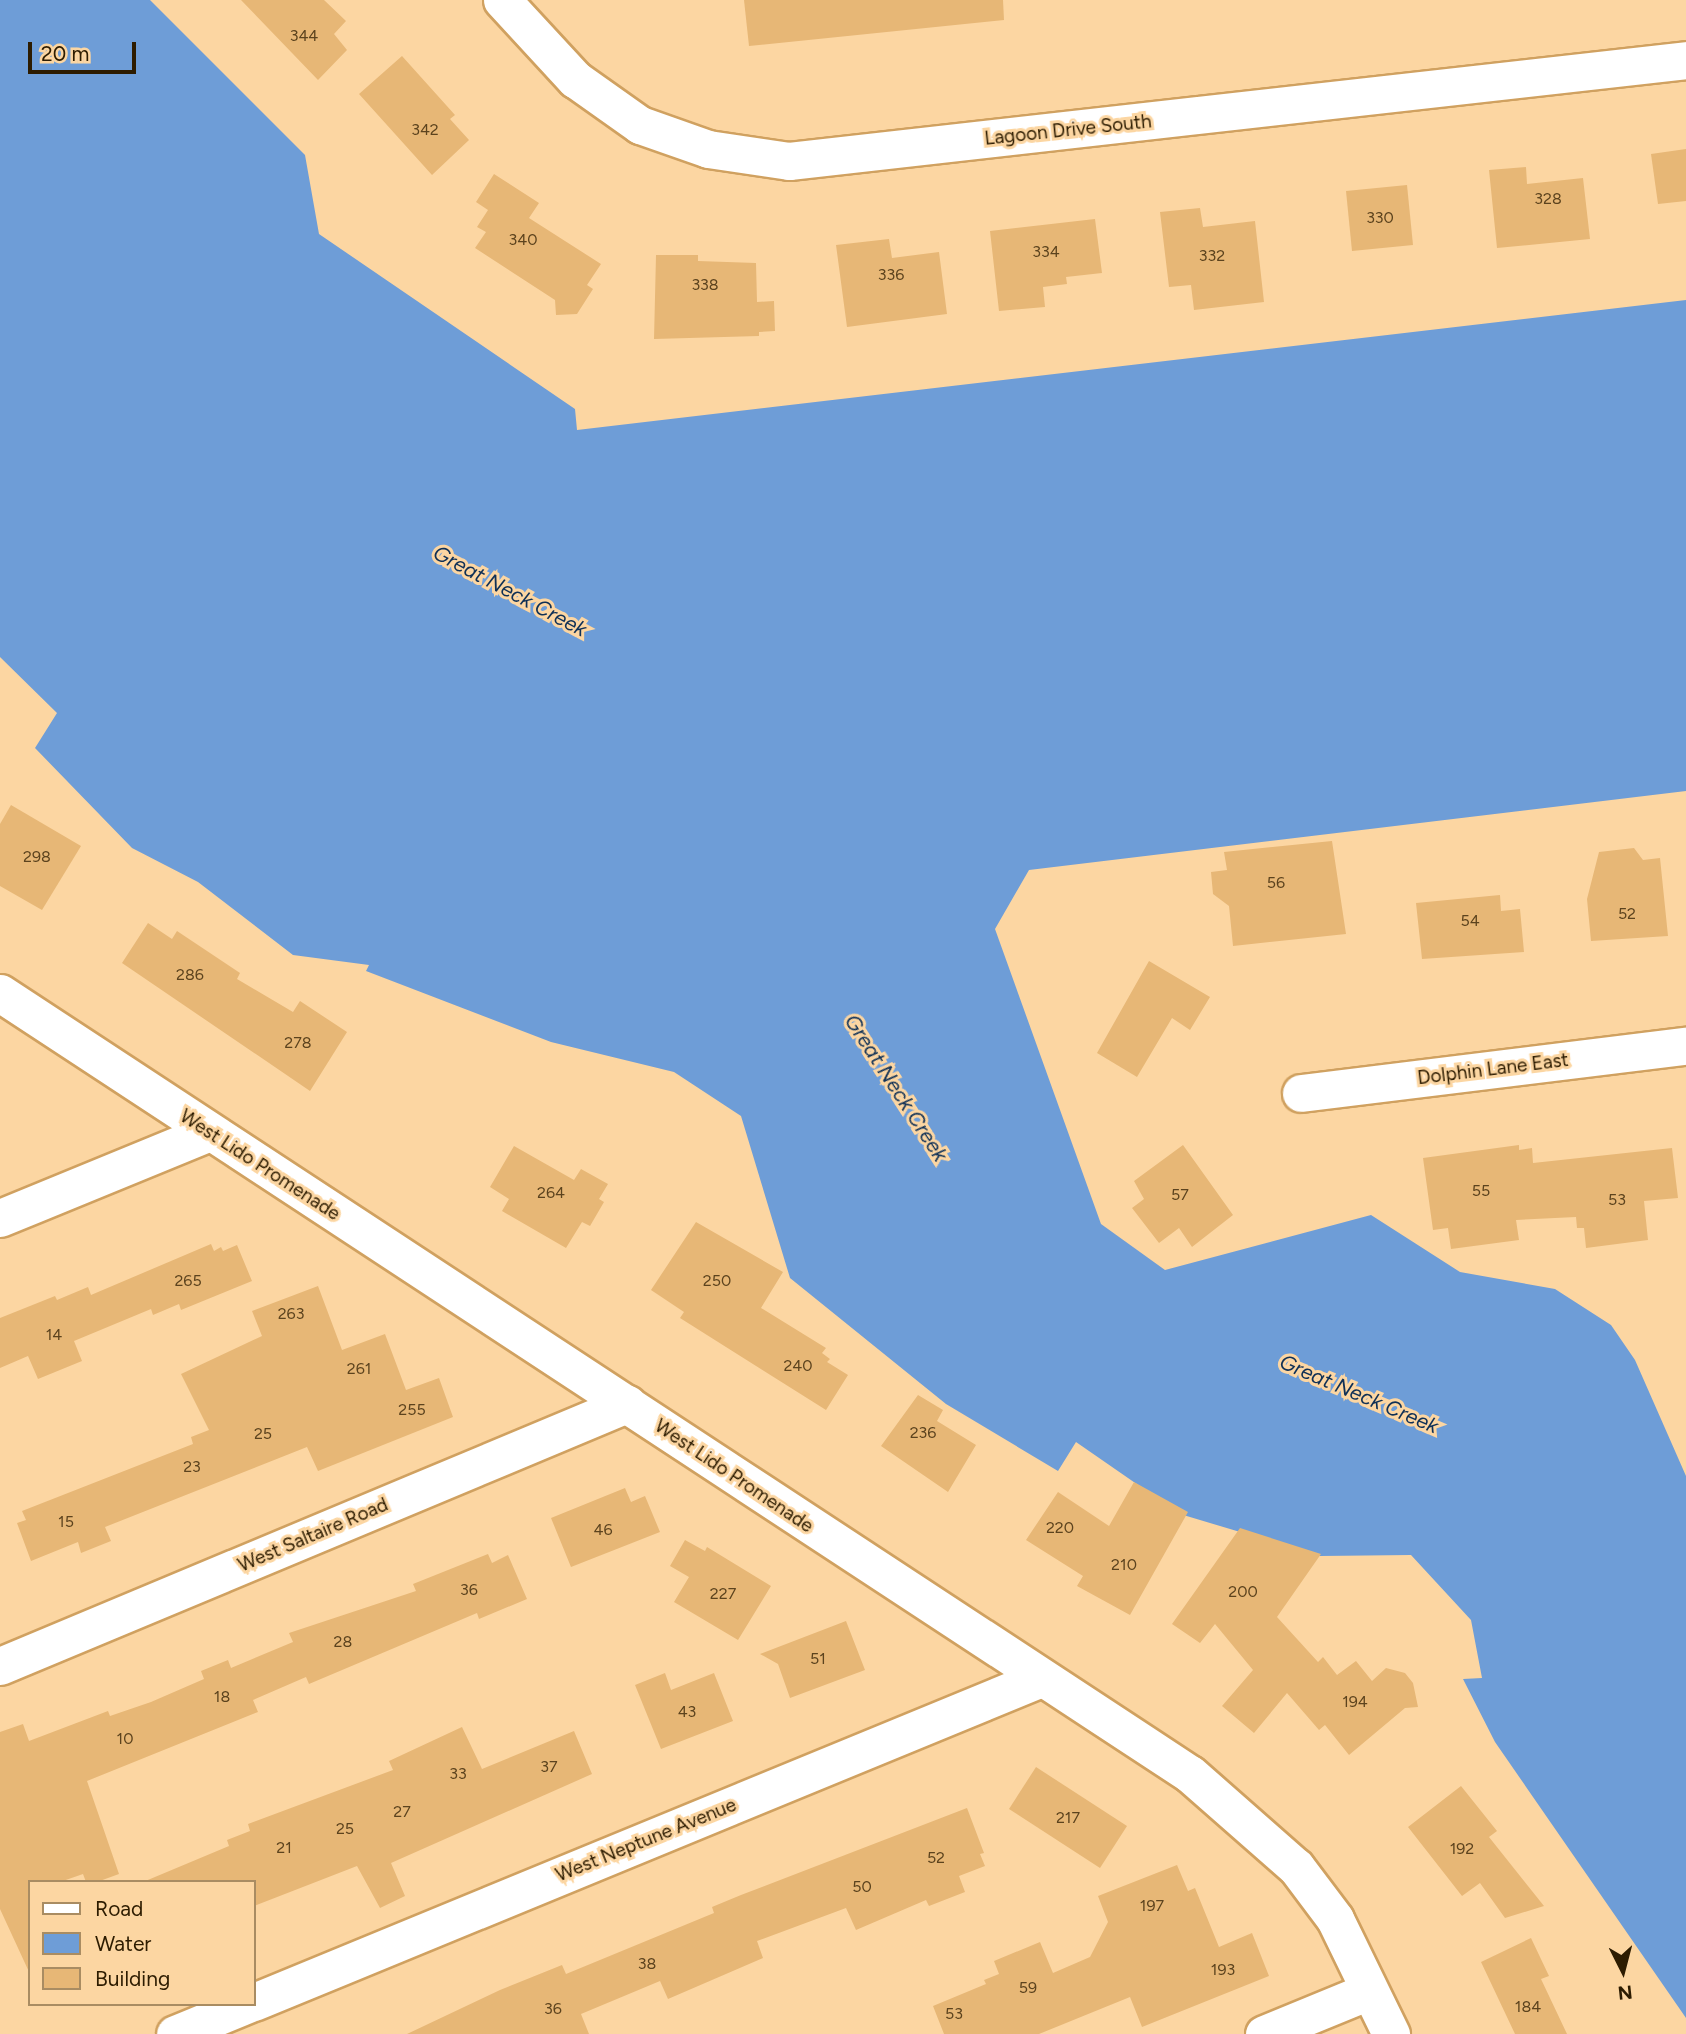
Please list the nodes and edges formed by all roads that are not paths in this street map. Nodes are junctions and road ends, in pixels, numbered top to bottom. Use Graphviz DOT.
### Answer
graph roads {
  1 [pos="502,0"];
  2 [pos="1686,60"];
  3 [pos="0,993"];
  4 [pos="1686,1046"];
  5 [pos="1301,1093"];
  6 [pos="211,1132"];
  7 [pos="0,1218"];
  8 [pos="627,1404"];
  9 [pos="0,1666"];
  10 [pos="1039,1679"];
  11 [pos="1369,1991"];
  12 [pos="256,2001"];
  13 [pos="243,2006"];
  14 [pos="175,2034"];
  15 [pos="1264,2034"];
  16 [pos="1391,2034"];
  1 -- 2 [label="street, Lagoon Drive South"];
  3 -- 6 [label="street, West Lido Promenade"];
  4 -- 5 [label="street, Dolphin Lane East"];
  6 -- 7 [label="street"];
  6 -- 8 [label="street, West Lido Promenade"];
  8 -- 9 [label="street, West Saltaire Road"];
  8 -- 10 [label="street, West Lido Promenade"];
  10 -- 11 [label="street, West Lido Promenade"];
  10 -- 12 [label="street, West Neptune Avenue"];
  11 -- 15 [label="street"];
  11 -- 16 [label="street, West Lido Promenade"];
  13 -- 14 [label="street"];
}
